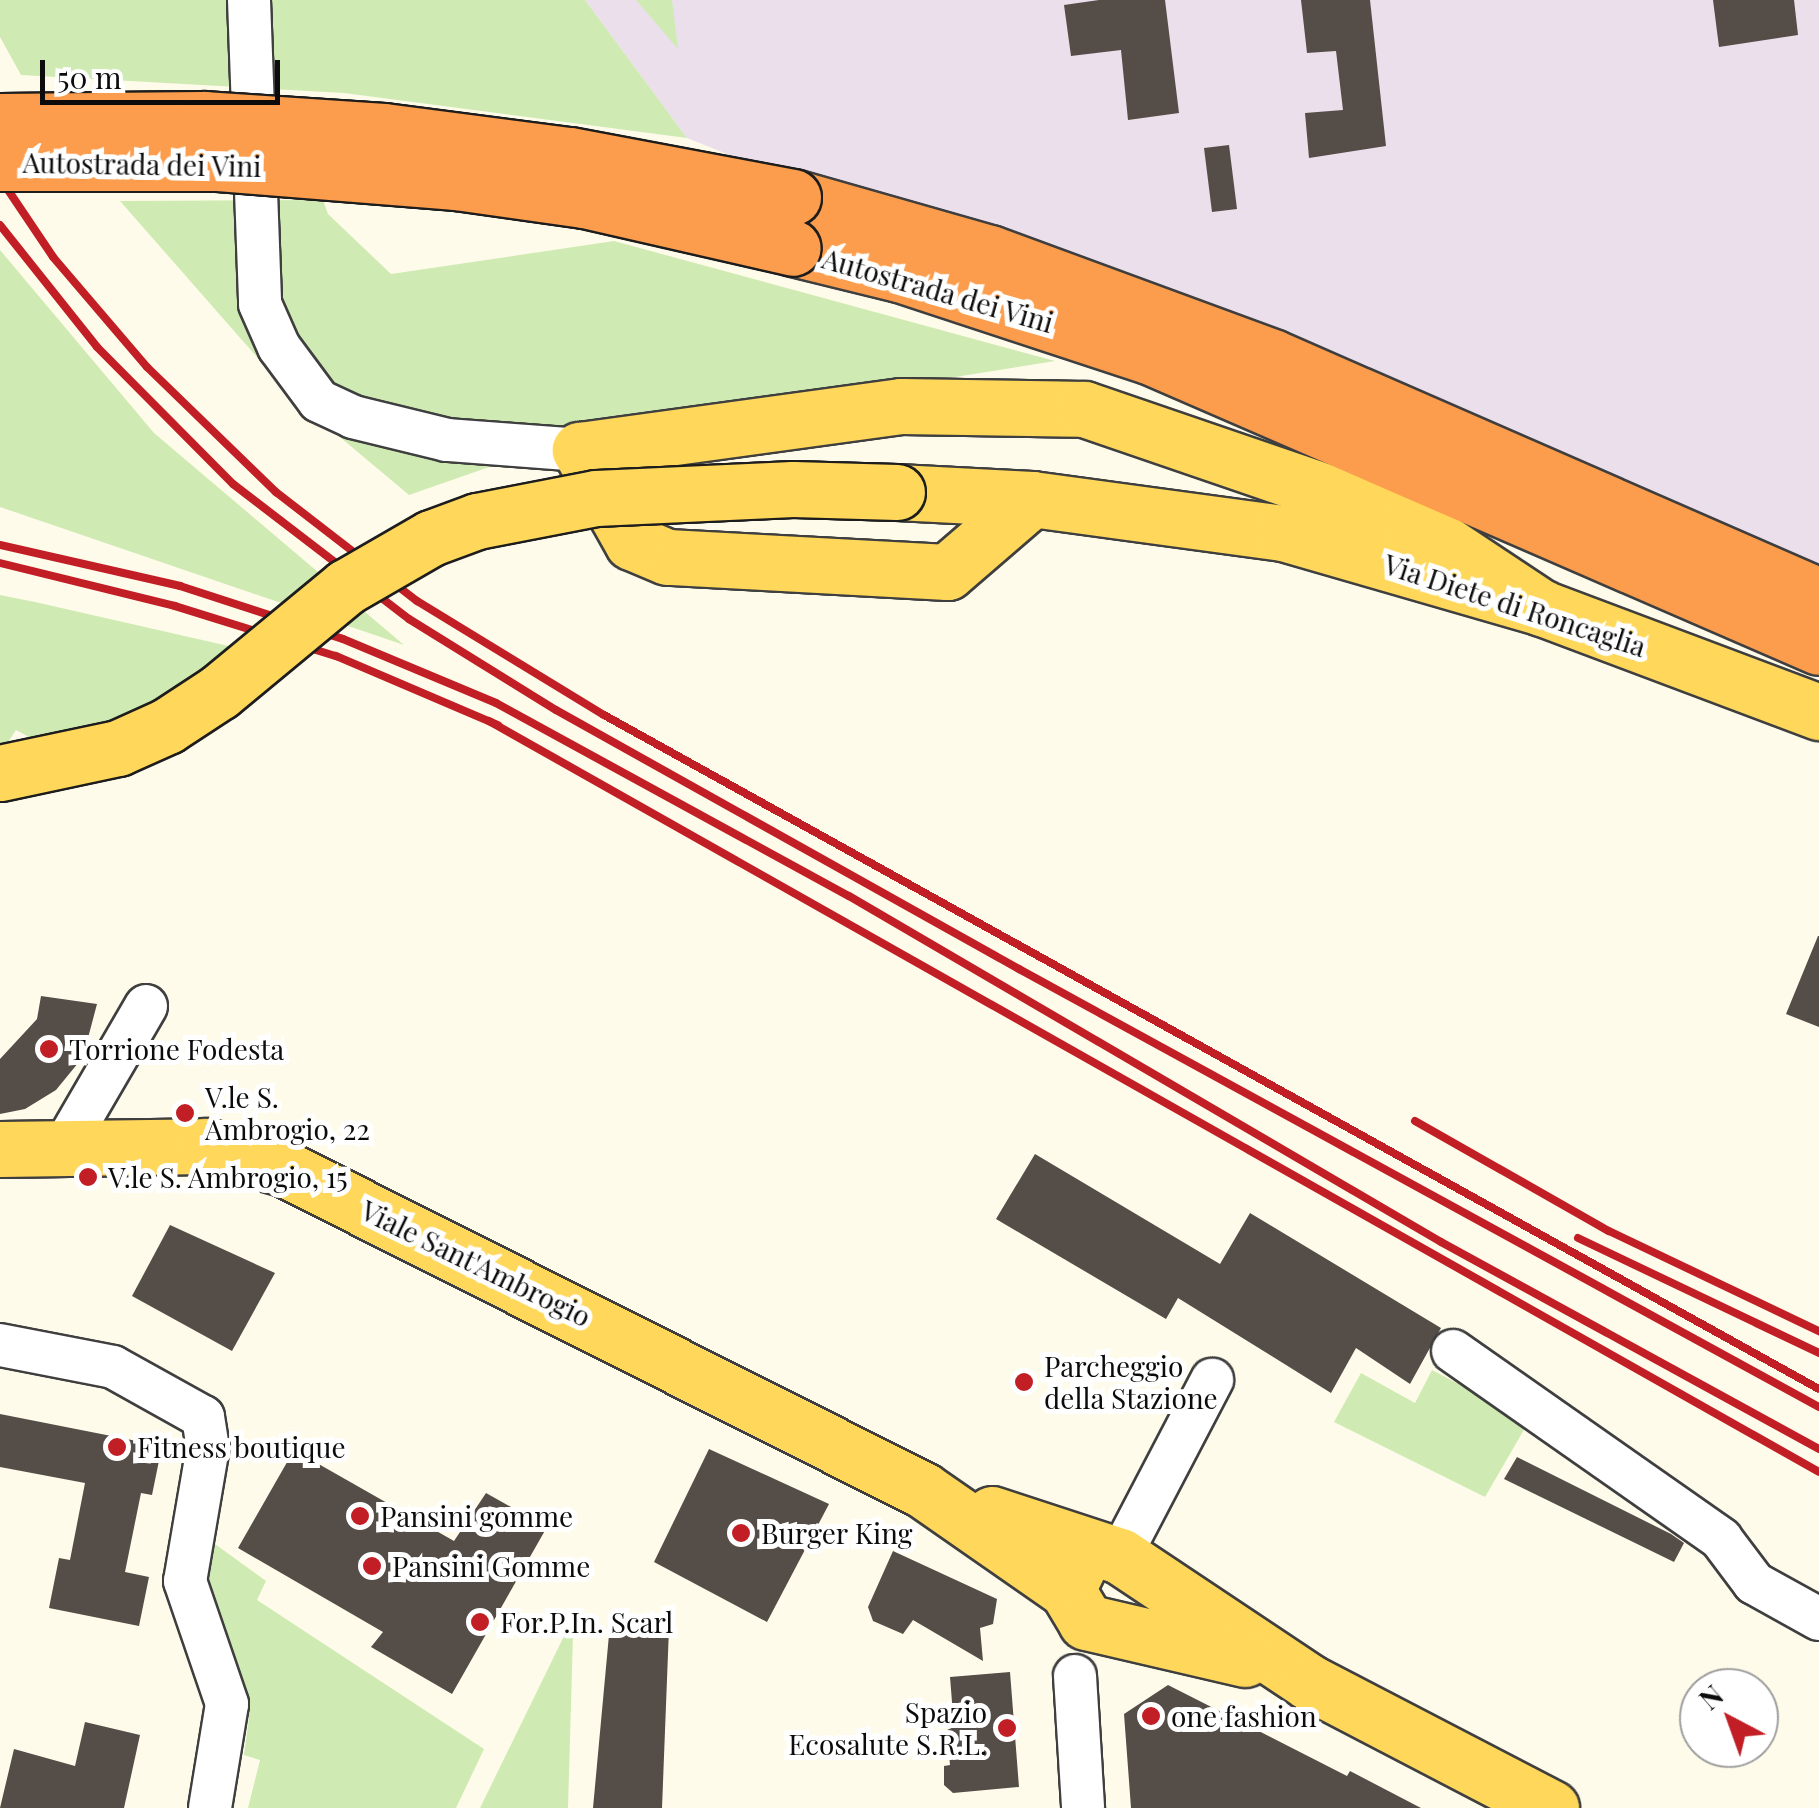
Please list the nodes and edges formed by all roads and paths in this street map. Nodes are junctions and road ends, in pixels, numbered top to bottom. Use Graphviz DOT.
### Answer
graph roads {
  1 [pos="248,0"];
  2 [pos="0,121"];
  3 [pos="0,163"];
  4 [pos="580,450"];
  5 [pos="1032,499"];
  6 [pos="1819,596"];
  7 [pos="1542,608"];
  8 [pos="1819,647"];
  9 [pos="1819,712"];
  10 [pos="0,773"];
  11 [pos="146,1006"];
  12 [pos="64,1147"];
  13 [pos="0,1149"];
  14 [pos="0,1346"];
  15 [pos="1453,1351"];
  16 [pos="1212,1380"];
  17 [pos="924,1490"];
  18 [pos="1119,1558"];
  19 [pos="1091,1612"];
  20 [pos="1819,1619"];
  21 [pos="1310,1682"];
  22 [pos="210,1808"];
  23 [pos="1083,1808"];
  24 [pos="1551,1808"];
  1 -- 4 [label="street"];
  2 -- 6 [label="highway, Autostrada dei Vini, bridge"];
  3 -- 8 [label="highway, Autostrada dei Vini, bridge"];
  4 -- 5 [label="main road"];
  4 -- 7 [label="main road"];
  5 -- 7 [label="main road, Via Diete di Roncaglia"];
  5 -- 10 [label="main road, Via Diete di Roncaglia, bridge"];
  7 -- 9 [label="main road, Via Diete di Roncaglia"];
  11 -- 12 [label="street"];
  12 -- 13 [label="main road, Viale Sant'Ambrogio"];
  12 -- 17 [label="main road, Viale Sant'Ambrogio"];
  14 -- 22 [label="street"];
  15 -- 20 [label="street"];
  16 -- 18 [label="street"];
  17 -- 18 [label="main road, Viale Sant'Ambrogio"];
  17 -- 19 [label="main road, Viale Sant'Ambrogio"];
  18 -- 19 [label="main road"];
  18 -- 21 [label="main road, Viale Sant'Ambrogio"];
  19 -- 21 [label="main road, Viale Sant'Ambrogio"];
  19 -- 23 [label="street"];
  21 -- 24 [label="main road, Viale Sant'Ambrogio"];
}
